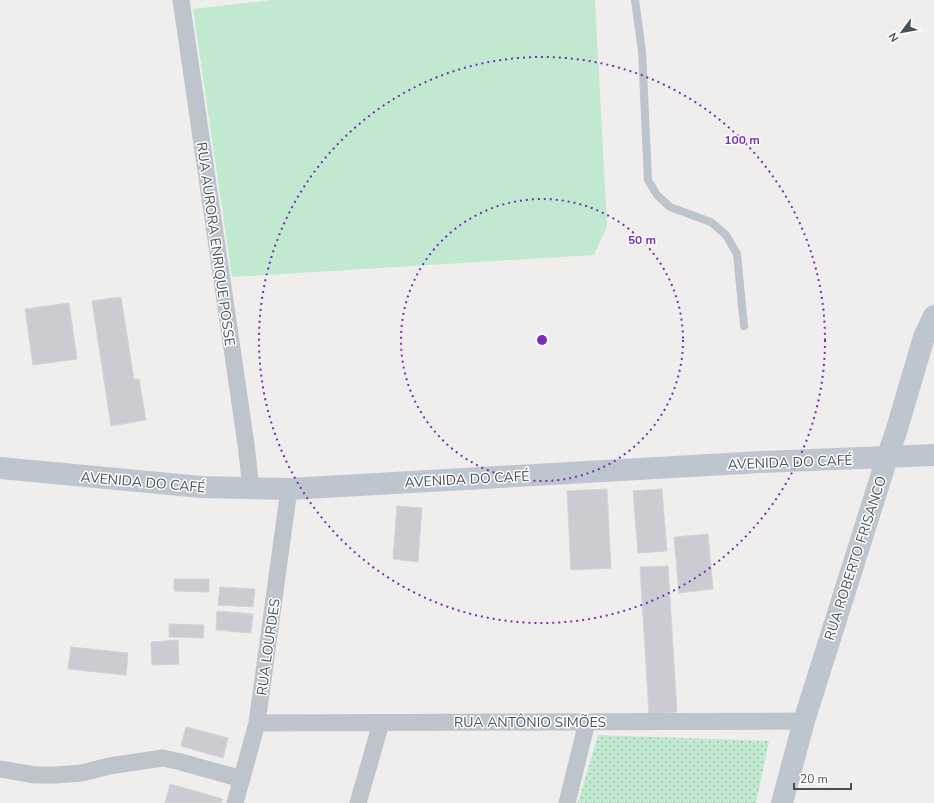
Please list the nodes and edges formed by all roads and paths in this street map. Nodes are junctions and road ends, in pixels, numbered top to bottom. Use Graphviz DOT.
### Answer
graph roads {
  1 [pos="181,0"];
  2 [pos="635,0"];
  3 [pos="934,316"];
  4 [pos="744,326"];
  5 [pos="934,456"];
  6 [pos="887,458"];
  7 [pos="0,468"];
  8 [pos="251,489"];
  9 [pos="289,489"];
  10 [pos="804,721"];
  11 [pos="587,722"];
  12 [pos="257,723"];
  13 [pos="380,723"];
  14 [pos="0,769"];
  15 [pos="242,779"];
  16 [pos="235,803"];
  17 [pos="358,803"];
  18 [pos="567,803"];
  19 [pos="782,803"];
  1 -- 8 [label="street, RUA AURORA ENRIQUE POSSE"];
  2 -- 4 [label="lane"];
  3 -- 6 [label="street, RUA ROBERTO FRISANCO"];
  5 -- 6 [label="street, AVENIDA DO CAFÉ"];
  6 -- 9 [label="street, AVENIDA DO CAFÉ"];
  6 -- 10 [label="street, RUA ROBERTO FRISANCO"];
  7 -- 8 [label="street, AVENIDA DO CAFÉ"];
  8 -- 9 [label="street, AVENIDA DO CAFÉ"];
  9 -- 12 [label="street, RUA LOURDES"];
  10 -- 11 [label="street, RUA ANTÔNIO SIMÕES"];
  10 -- 19 [label="street, RUA ROBERTO FRISANCO"];
  11 -- 13 [label="street, RUA ANTÔNIO SIMÕES"];
  11 -- 18 [label="street"];
  12 -- 13 [label="street, RUA ANTÔNIO SIMÕES"];
  12 -- 15 [label="street, RUA LOURDES"];
  13 -- 17 [label="street"];
  14 -- 15 [label="street"];
  15 -- 16 [label="street, RUA LOURDES"];
}
